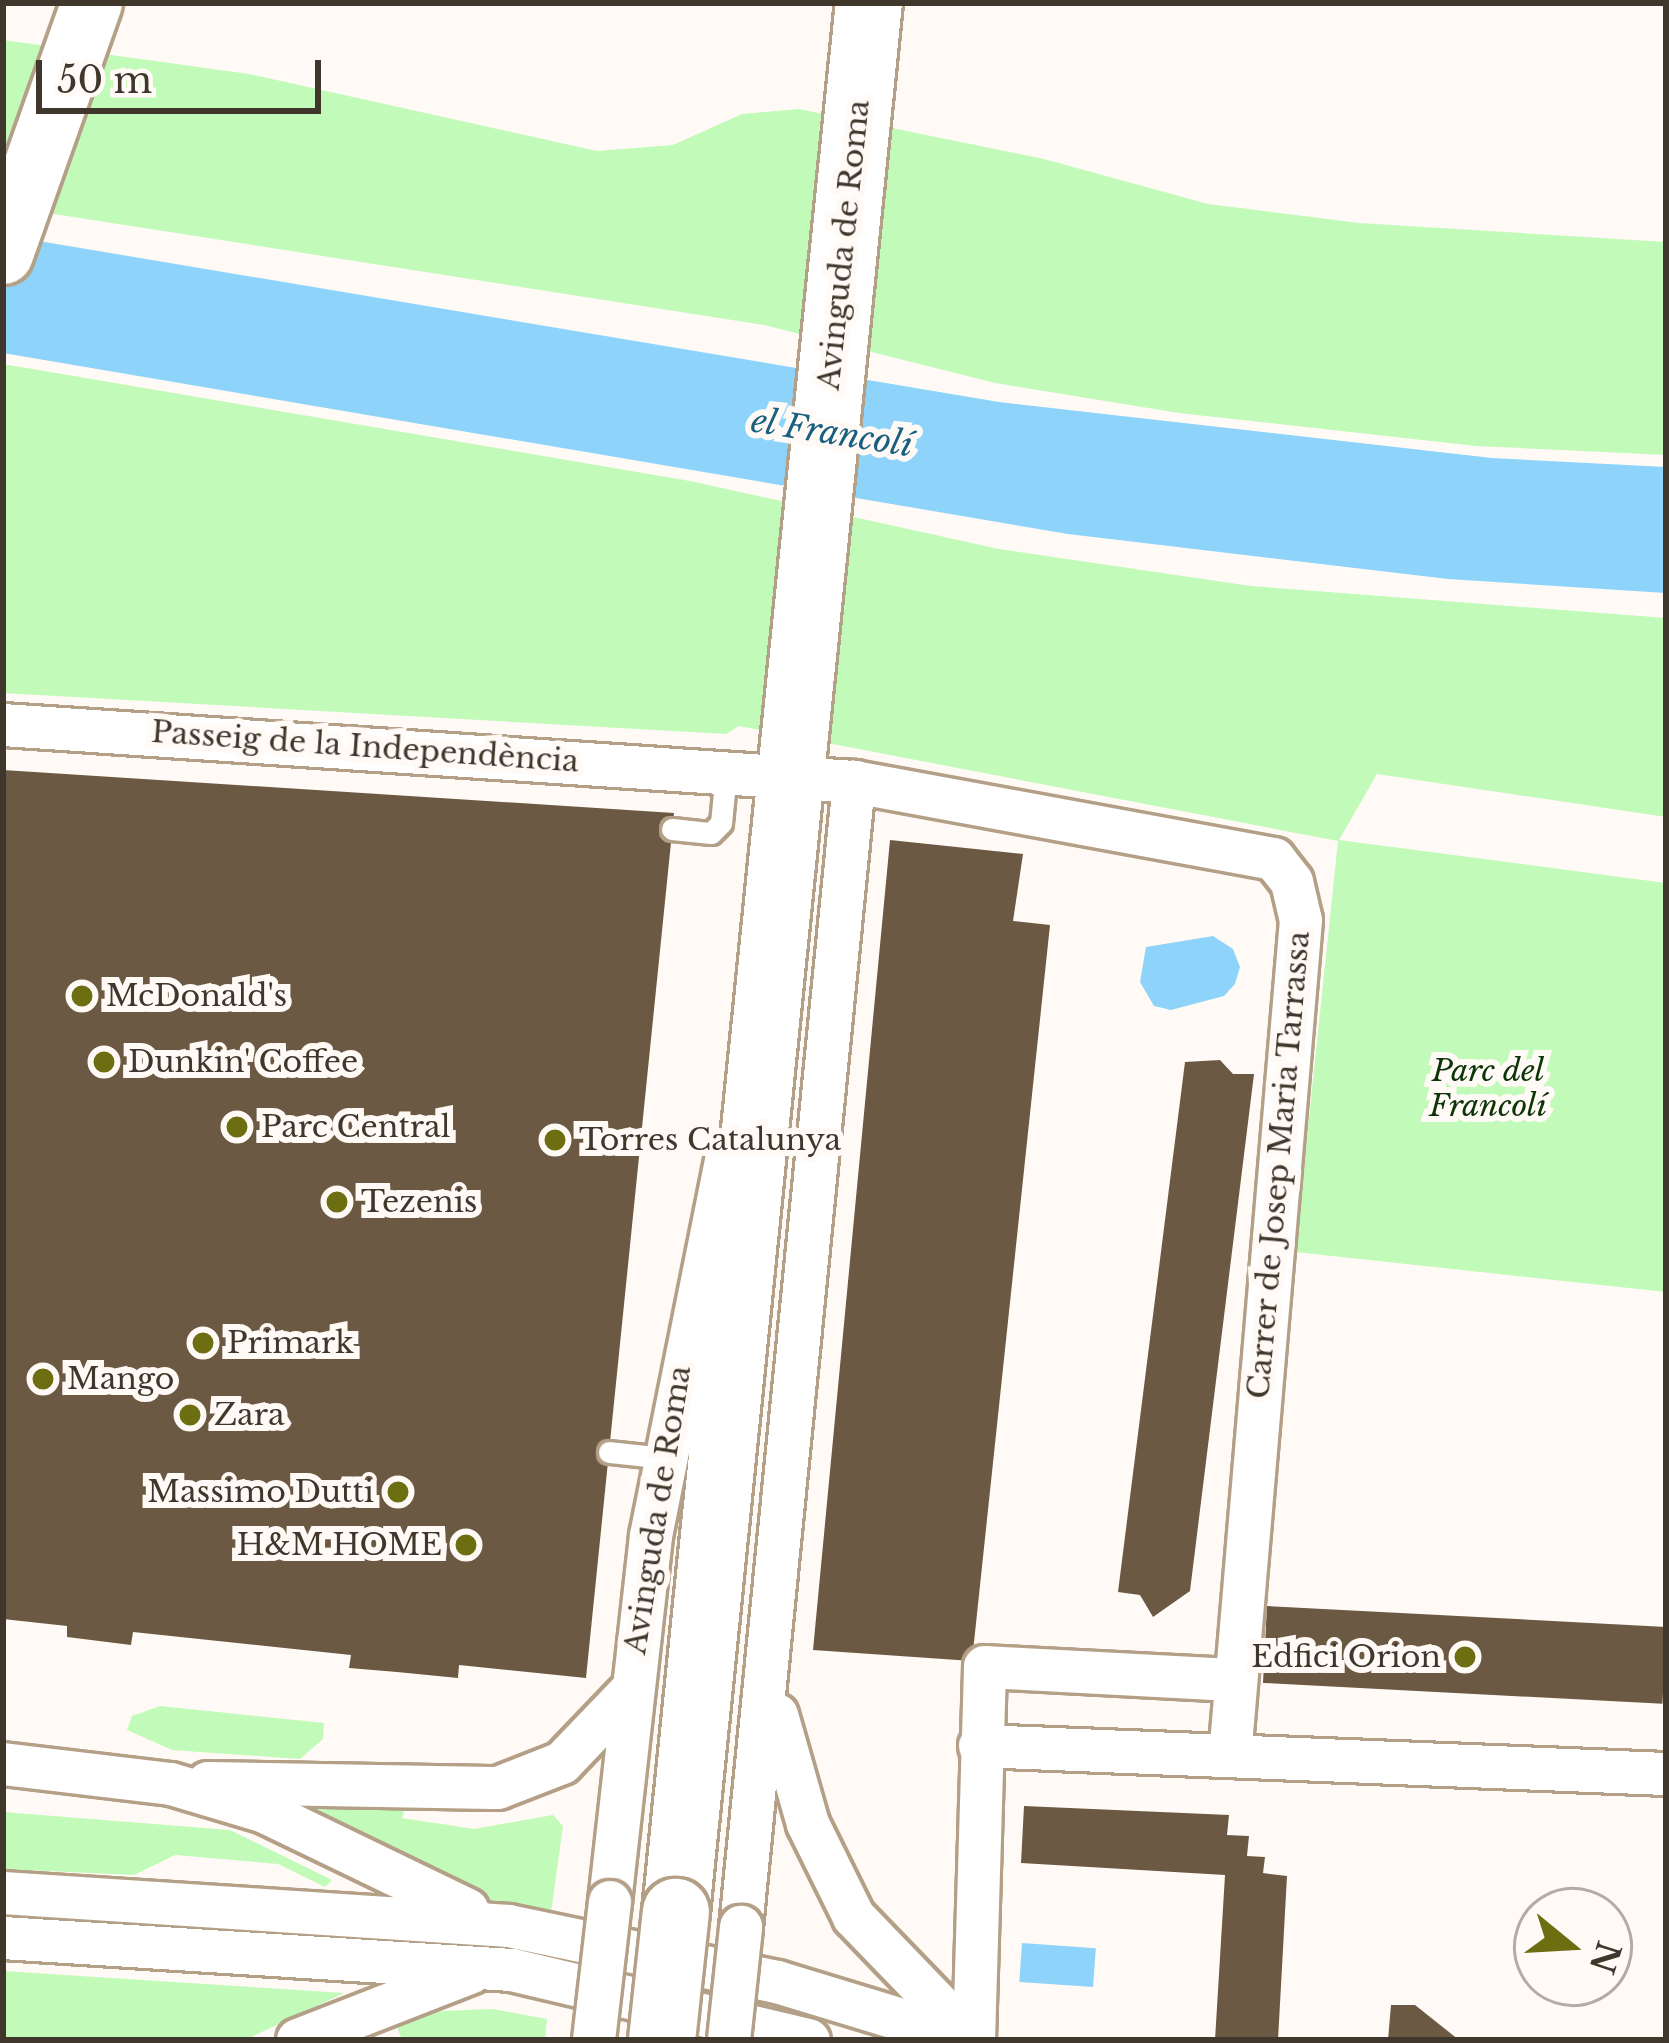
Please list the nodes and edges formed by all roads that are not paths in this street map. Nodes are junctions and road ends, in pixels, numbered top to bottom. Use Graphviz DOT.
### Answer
graph roads {
  1 [pos="92,3"];
  2 [pos="869,3"];
  3 [pos="3,254"];
  4 [pos="3,725"];
  5 [pos="726,772"];
  6 [pos="790,777"];
  7 [pos="854,782"];
  8 [pos="672,830"];
  9 [pos="768,988"];
  10 [pos="609,1452"];
  11 [pos="665,1457"];
  12 [pos="770,1665"];
  13 [pos="1234,1680"];
  14 [pos="630,1692"];
  15 [pos="980,1746"];
  16 [pos="1230,1756"];
  17 [pos="3,1763"];
  18 [pos="1666,1774"];
  19 [pos="171,1784"];
  20 [pos="3,1893"];
  21 [pos="508,1926"];
  22 [pos="3,1938"];
  23 [pos="483,1967"];
  24 [pos="298,2040"];
  25 [pos="594,2040"];
  26 [pos="662,2040"];
  27 [pos="729,2040"];
  28 [pos="809,2040"];
  29 [pos="972,2040"];
  1 -- 3 [label="street"];
  2 -- 6 [label="main road, Avinguda de Roma"];
  4 -- 5 [label="street, Passeig de la Independència"];
  5 -- 6 [label="street, Passeig de la Independència"];
  5 -- 8 [label="lane"];
  6 -- 7 [label="street, Carrer de Josep Maria Tarrassa"];
  6 -- 9 [label="main road, Avinguda de Roma"];
  7 -- 12 [label="street"];
  7 -- 13 [label="street, Carrer de Josep Maria Tarrassa"];
  9 -- 11 [label="street, Avinguda de Roma"];
  9 -- 26 [label="main road, Avinguda de Roma, bridge"];
  10 -- 11 [label="lane"];
  11 -- 14 [label="street, Avinguda de Roma"];
  12 -- 27 [label="street, bridge"];
  12 -- 29 [label="street"];
  13 -- 15 [label="street"];
  13 -- 16 [label="street, Carrer de Josep Maria Tarrassa"];
  14 -- 19 [label="street"];
  14 -- 25 [label="street, Avinguda de Roma, bridge"];
  15 -- 16 [label="street"];
  15 -- 29 [label="street"];
  16 -- 18 [label="street"];
  17 -- 19 [label="street"];
  19 -- 21 [label="street"];
  20 -- 21 [label="street"];
  21 -- 29 [label="street"];
  22 -- 23 [label="street"];
  23 -- 24 [label="street"];
  23 -- 28 [label="street"];
}
